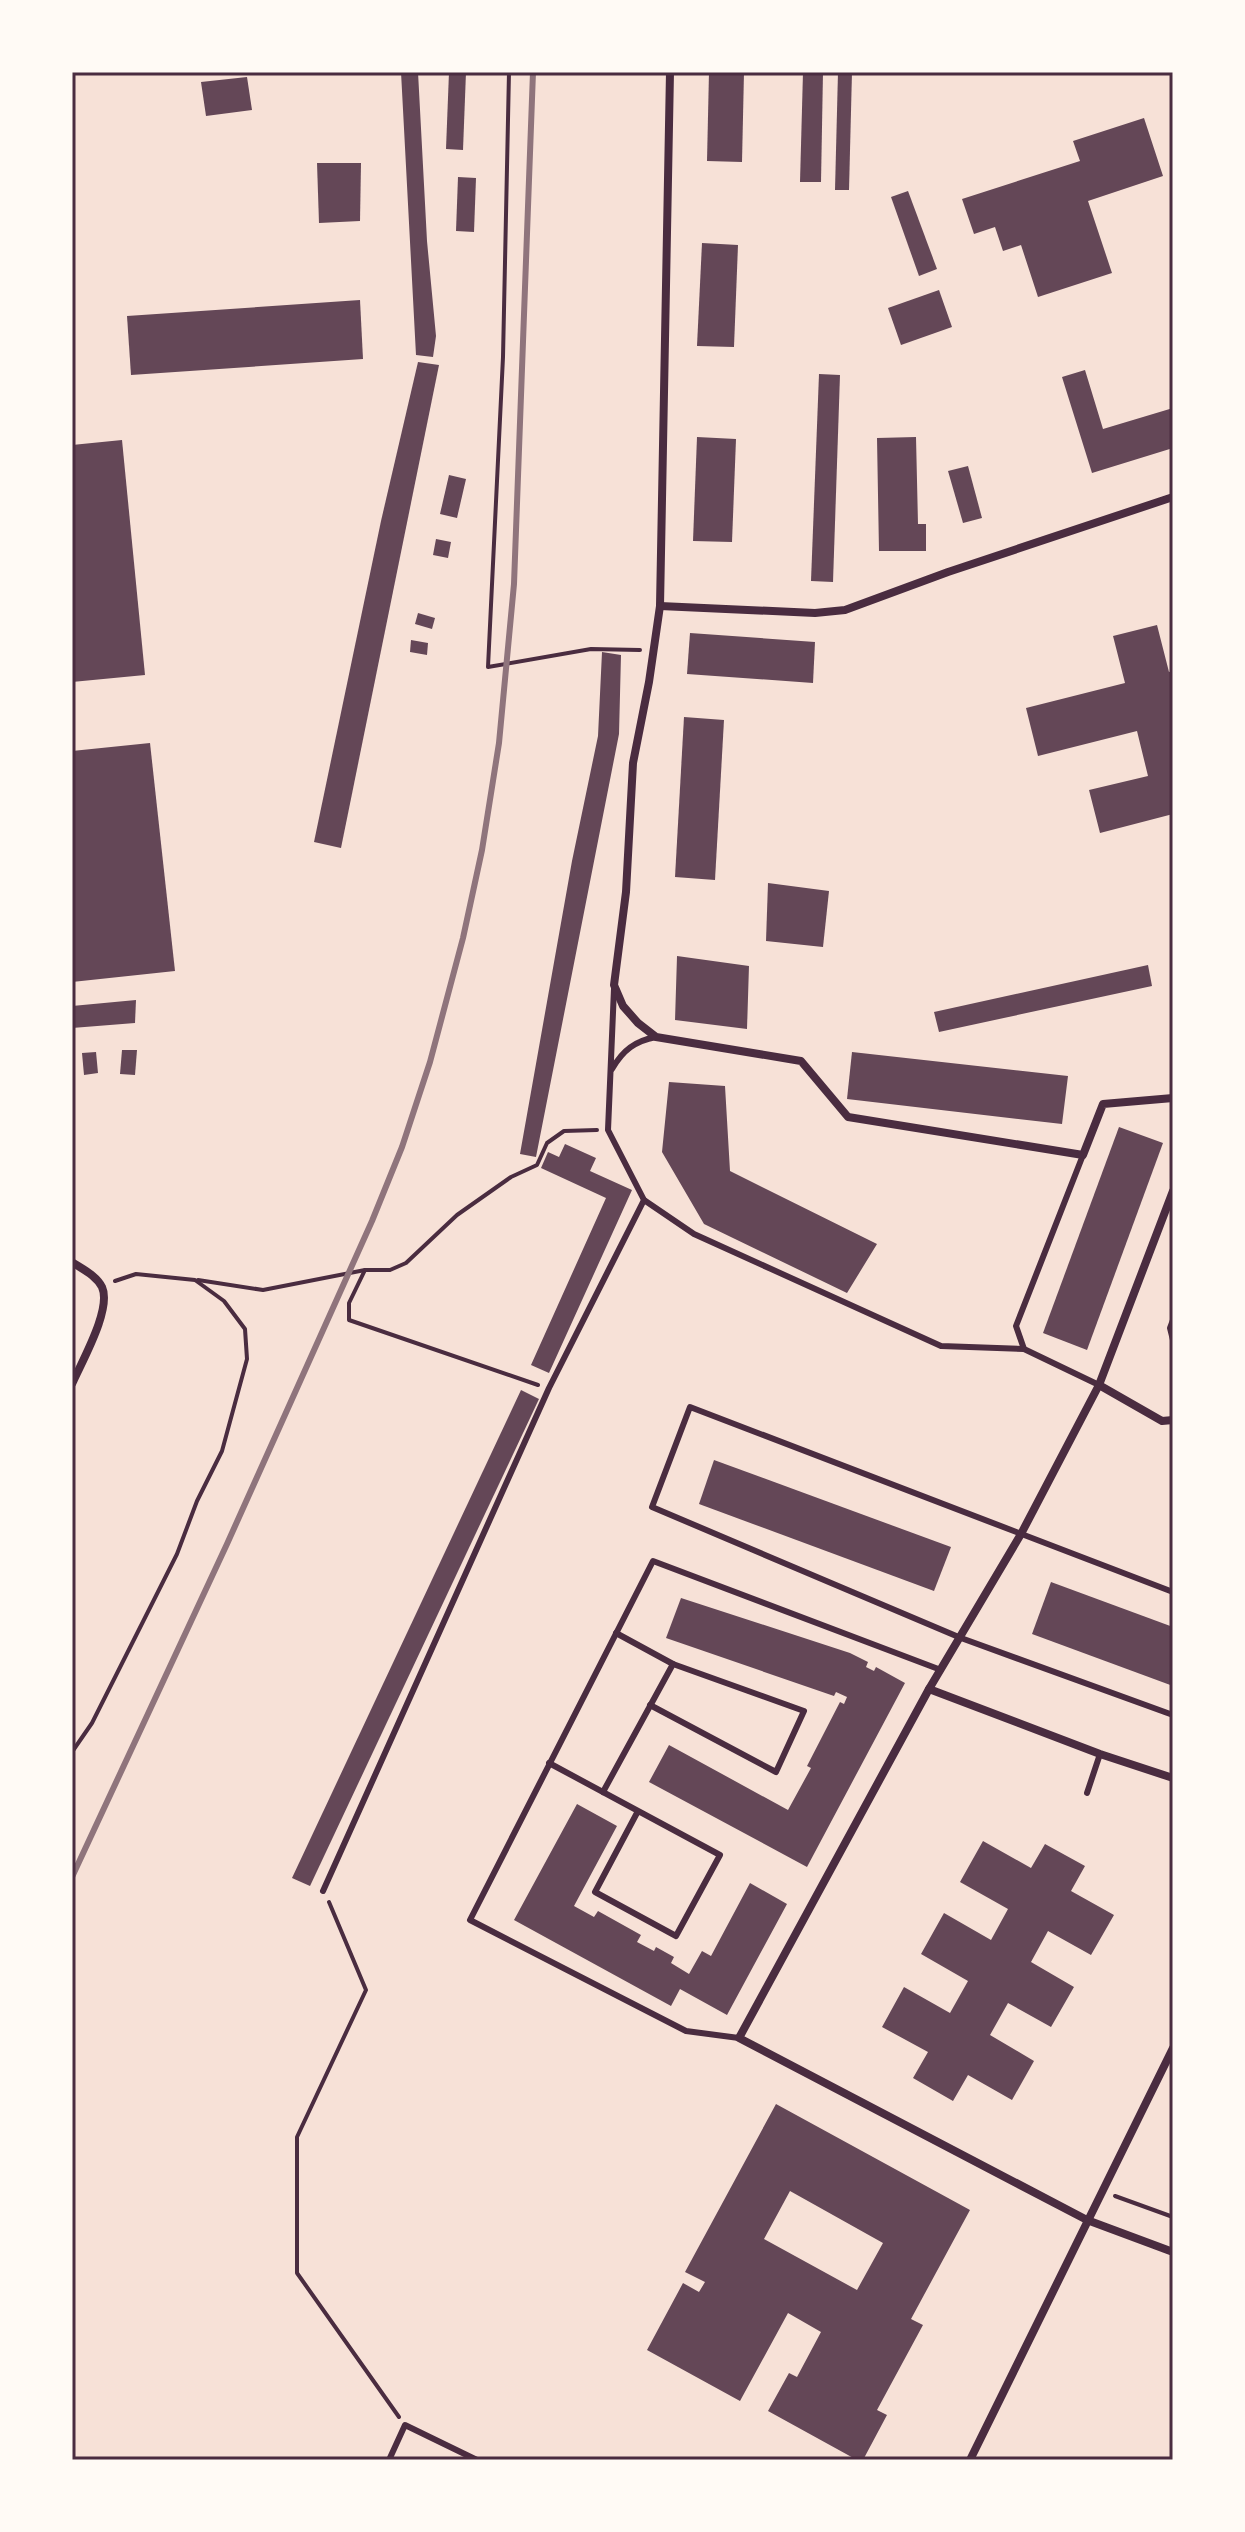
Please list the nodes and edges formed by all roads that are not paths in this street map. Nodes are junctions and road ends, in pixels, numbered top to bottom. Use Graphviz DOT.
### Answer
graph roads {
  1 [pos="670,72"];
  2 [pos="1173,497"];
  3 [pos="660,606"];
  4 [pos="614,985"];
  5 [pos="656,1037"];
  6 [pos="610,1072"];
  7 [pos="1173,1098"];
  8 [pos="1083,1155"];
  9 [pos="1173,1191"];
  10 [pos="644,1200"];
  11 [pos="72,1262"];
  12 [pos="1173,1320"];
  13 [pos="1173,1340"];
  14 [pos="1024,1349"];
  15 [pos="72,1384"];
  16 [pos="1099,1385"];
  17 [pos="1173,1420"];
  18 [pos="1021,1534"];
  19 [pos="1173,1592"];
  20 [pos="616,1633"];
  21 [pos="961,1638"];
  22 [pos="673,1664"];
  23 [pos="941,1670"];
  24 [pos="929,1689"];
  25 [pos="650,1705"];
  26 [pos="1173,1715"];
  27 [pos="1100,1754"];
  28 [pos="549,1763"];
  29 [pos="1173,1778"];
  30 [pos="603,1792"];
  31 [pos="1087,1793"];
  32 [pos="638,1811"];
  33 [pos="323,1891"];
  34 [pos="739,2038"];
  35 [pos="1173,2048"];
  36 [pos="1087,2220"];
  37 [pos="1173,2252"];
  38 [pos="389,2460"];
  39 [pos="477,2460"];
  40 [pos="970,2460"];
  1 -- 3 [label="street"];
  2 -- 3 [label="street"];
  3 -- 4 [label="street"];
  4 -- 5 [label="street"];
  4 -- 6 [label="lane"];
  5 -- 6 [label="lane"];
  5 -- 8 [label="street"];
  6 -- 10 [label="lane"];
  7 -- 8 [label="street"];
  8 -- 14 [label="lane"];
  9 -- 16 [label="street"];
  10 -- 14 [label="lane"];
  10 -- 33 [label="lane"];
  11 -- 15 [label="street"];
  12 -- 13 [label="lane"];
  14 -- 16 [label="lane"];
  16 -- 17 [label="street"];
  16 -- 18 [label="street"];
  18 -- 19 [label="lane"];
  18 -- 21 [label="street"];
  18 -- 21 [label="lane"];
  20 -- 22 [label="lane"];
  20 -- 23 [label="lane"];
  20 -- 28 [label="lane"];
  21 -- 23 [label="street"];
  21 -- 26 [label="lane"];
  22 -- 25 [label="lane"];
  22 -- 25 [label="lane"];
  23 -- 24 [label="street"];
  24 -- 27 [label="street"];
  24 -- 34 [label="street"];
  25 -- 30 [label="lane"];
  27 -- 29 [label="street"];
  27 -- 31 [label="lane"];
  28 -- 30 [label="lane"];
  28 -- 34 [label="lane"];
  30 -- 32 [label="lane"];
  32 -- 32 [label="lane"];
  34 -- 36 [label="street"];
  35 -- 36 [label="street"];
  36 -- 37 [label="street"];
  36 -- 40 [label="street"];
  38 -- 39 [label="lane"];
}
